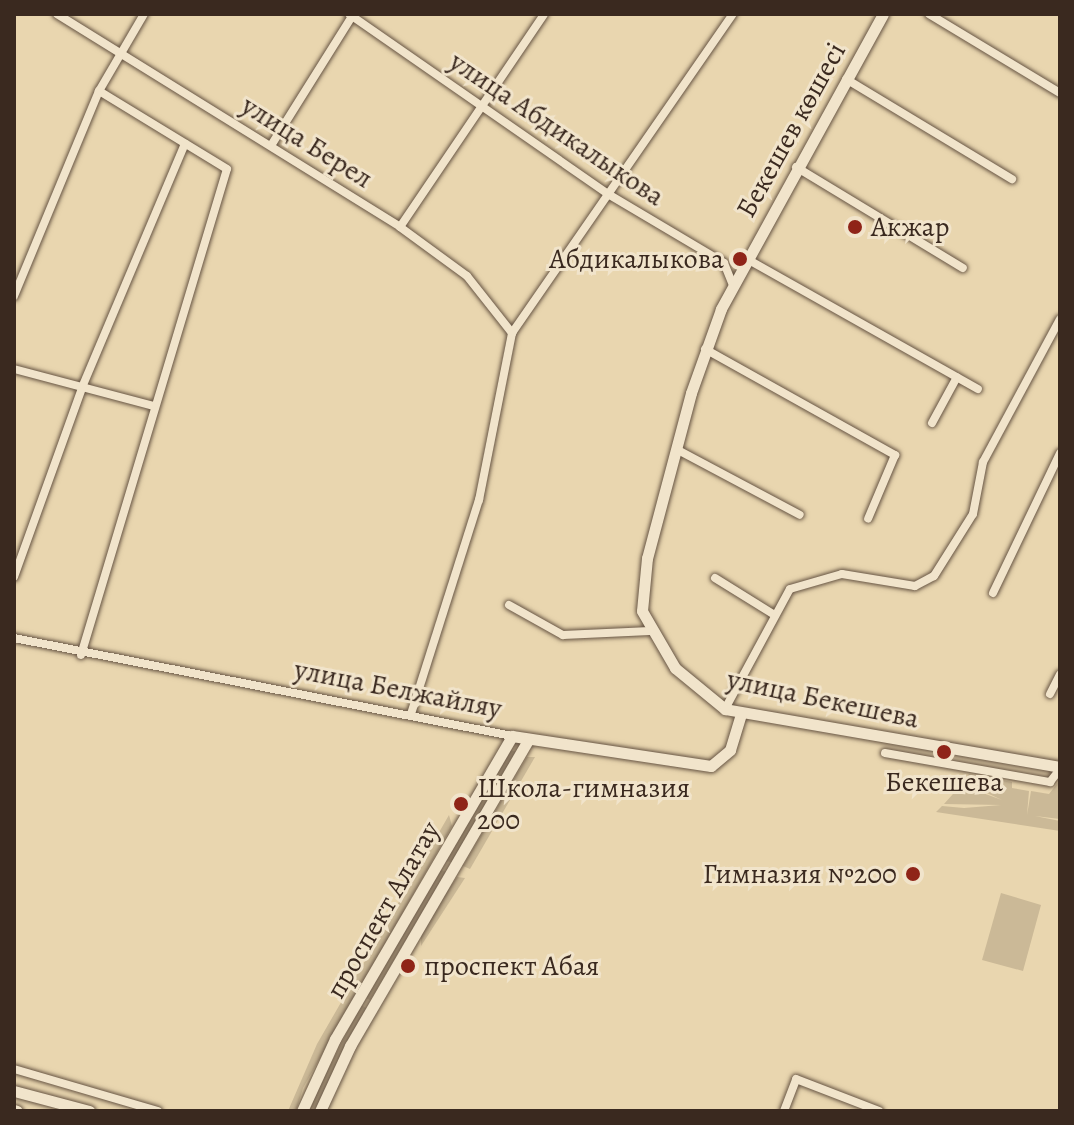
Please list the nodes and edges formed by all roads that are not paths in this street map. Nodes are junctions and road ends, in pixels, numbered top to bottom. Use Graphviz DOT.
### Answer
graph roads {
  1 [pos="57,14"];
  2 [pos="144,14"];
  3 [pos="544,14"];
  4 [pos="733,14"];
  5 [pos="883,14"];
  6 [pos="929,14"];
  7 [pos="352,15"];
  8 [pos="116,54"];
  9 [pos="845,78"];
  10 [pos="99,91"];
  11 [pos="1060,93"];
  12 [pos="481,105"];
  13 [pos="185,144"];
  14 [pos="272,144"];
  15 [pos="796,167"];
  16 [pos="1012,179"];
  17 [pos="608,194"];
  18 [pos="400,227"];
  19 [pos="747,259"];
  20 [pos="963,268"];
  21 [pos="733,285"];
  22 [pos="14,296"];
  23 [pos="1060,319"];
  24 [pos="512,333"];
  25 [pos="705,349"];
  26 [pos="14,369"];
  27 [pos="957,377"];
  28 [pos="83,385"];
  29 [pos="978,389"];
  30 [pos="154,406"];
  31 [pos="932,423"];
  32 [pos="676,449"];
  33 [pos="1060,453"];
  34 [pos="800,515"];
  35 [pos="868,519"];
  36 [pos="14,577"];
  37 [pos="715,578"];
  38 [pos="993,593"];
  39 [pos="509,605"];
  40 [pos="773,614"];
  41 [pos="650,631"];
  42 [pos="14,638"];
  43 [pos="81,655"];
  44 [pos="1060,674"];
  45 [pos="1050,694"];
  46 [pos="725,709"];
  47 [pos="741,713"];
  48 [pos="411,714"];
  49 [pos="512,736"];
  50 [pos="529,739"];
  51 [pos="885,753"];
  52 [pos="1060,768"];
  53 [pos="438,862"];
  54 [pos="453,868"];
  55 [pos="359,999"];
  56 [pos="374,1005"];
  57 [pos="14,1069"];
  58 [pos="14,1091"];
  59 [pos="54,1106"];
  60 [pos="89,1111"];
  61 [pos="158,1111"];
  62 [pos="302,1111"];
  63 [pos="320,1111"];
  64 [pos="784,1111"];
  65 [pos="879,1111"];
  1 -- 8 [label="street, улица Берел"];
  2 -- 8 [label="street"];
  3 -- 12 [label="street"];
  4 -- 17 [label="street"];
  5 -- 9 [label="main road, Бекешев көшесі"];
  6 -- 11 [label="street"];
  7 -- 12 [label="street, улица Абдикалыкова"];
  7 -- 14 [label="street"];
  8 -- 10 [label="street"];
  8 -- 14 [label="street, улица Берел"];
  9 -- 15 [label="main road, Бекешев көшесі"];
  9 -- 16 [label="street"];
  10 -- 13 [label="street"];
  10 -- 22 [label="street"];
  12 -- 17 [label="street, улица Абдикалыкова"];
  12 -- 18 [label="street"];
  13 -- 28 [label="street"];
  13 -- 30 [label="street"];
  14 -- 18 [label="street, улица Берел"];
  15 -- 19 [label="main road, Бекешев көшесі"];
  15 -- 20 [label="street"];
  17 -- 21 [label="street, улица Абдикалыкова"];
  17 -- 24 [label="street"];
  18 -- 24 [label="street, улица Берел"];
  19 -- 21 [label="main road, Бекешев көшесі"];
  19 -- 27 [label="street"];
  21 -- 25 [label="main road, Бекешев көшесі"];
  23 -- 40 [label="street"];
  24 -- 48 [label="street"];
  25 -- 32 [label="main road, Бекешев көшесі"];
  25 -- 35 [label="street"];
  26 -- 28 [label="street"];
  27 -- 29 [label="street"];
  27 -- 31 [label="street"];
  28 -- 30 [label="street"];
  28 -- 36 [label="street"];
  30 -- 43 [label="street"];
  32 -- 34 [label="street"];
  32 -- 41 [label="main road, улица Бекешева"];
  33 -- 38 [label="street"];
  37 -- 40 [label="street"];
  39 -- 41 [label="street"];
  40 -- 46 [label="street"];
  41 -- 46 [label="main road, улица Бекешева"];
  42 -- 43 [label="street, улица Белжайляу"];
  43 -- 48 [label="street, улица Белжайляу"];
  44 -- 45 [label="street"];
  46 -- 47 [label="main road, улица Бекешева"];
  47 -- 50 [label="main road, улица Белжайляу"];
  47 -- 52 [label="main road, улица Бекешева"];
  48 -- 49 [label="street, улица Белжайляу"];
  49 -- 50 [label="main road, улица Белжайляу"];
  49 -- 53 [label="main road, проспект Алатау"];
  50 -- 54 [label="main road, проспект Алатау"];
  51 -- 52 [label="street"];
  53 -- 54 [label="main road"];
  53 -- 55 [label="main road, проспект Алатау"];
  54 -- 56 [label="main road, проспект Алатау"];
  55 -- 56 [label="main road"];
  55 -- 62 [label="main road, проспект Алатау"];
  56 -- 63 [label="main road, проспект Алатау"];
  57 -- 61 [label="street"];
  58 -- 59 [label="main road"];
  59 -- 60 [label="main road"];
  64 -- 65 [label="street"];
}
